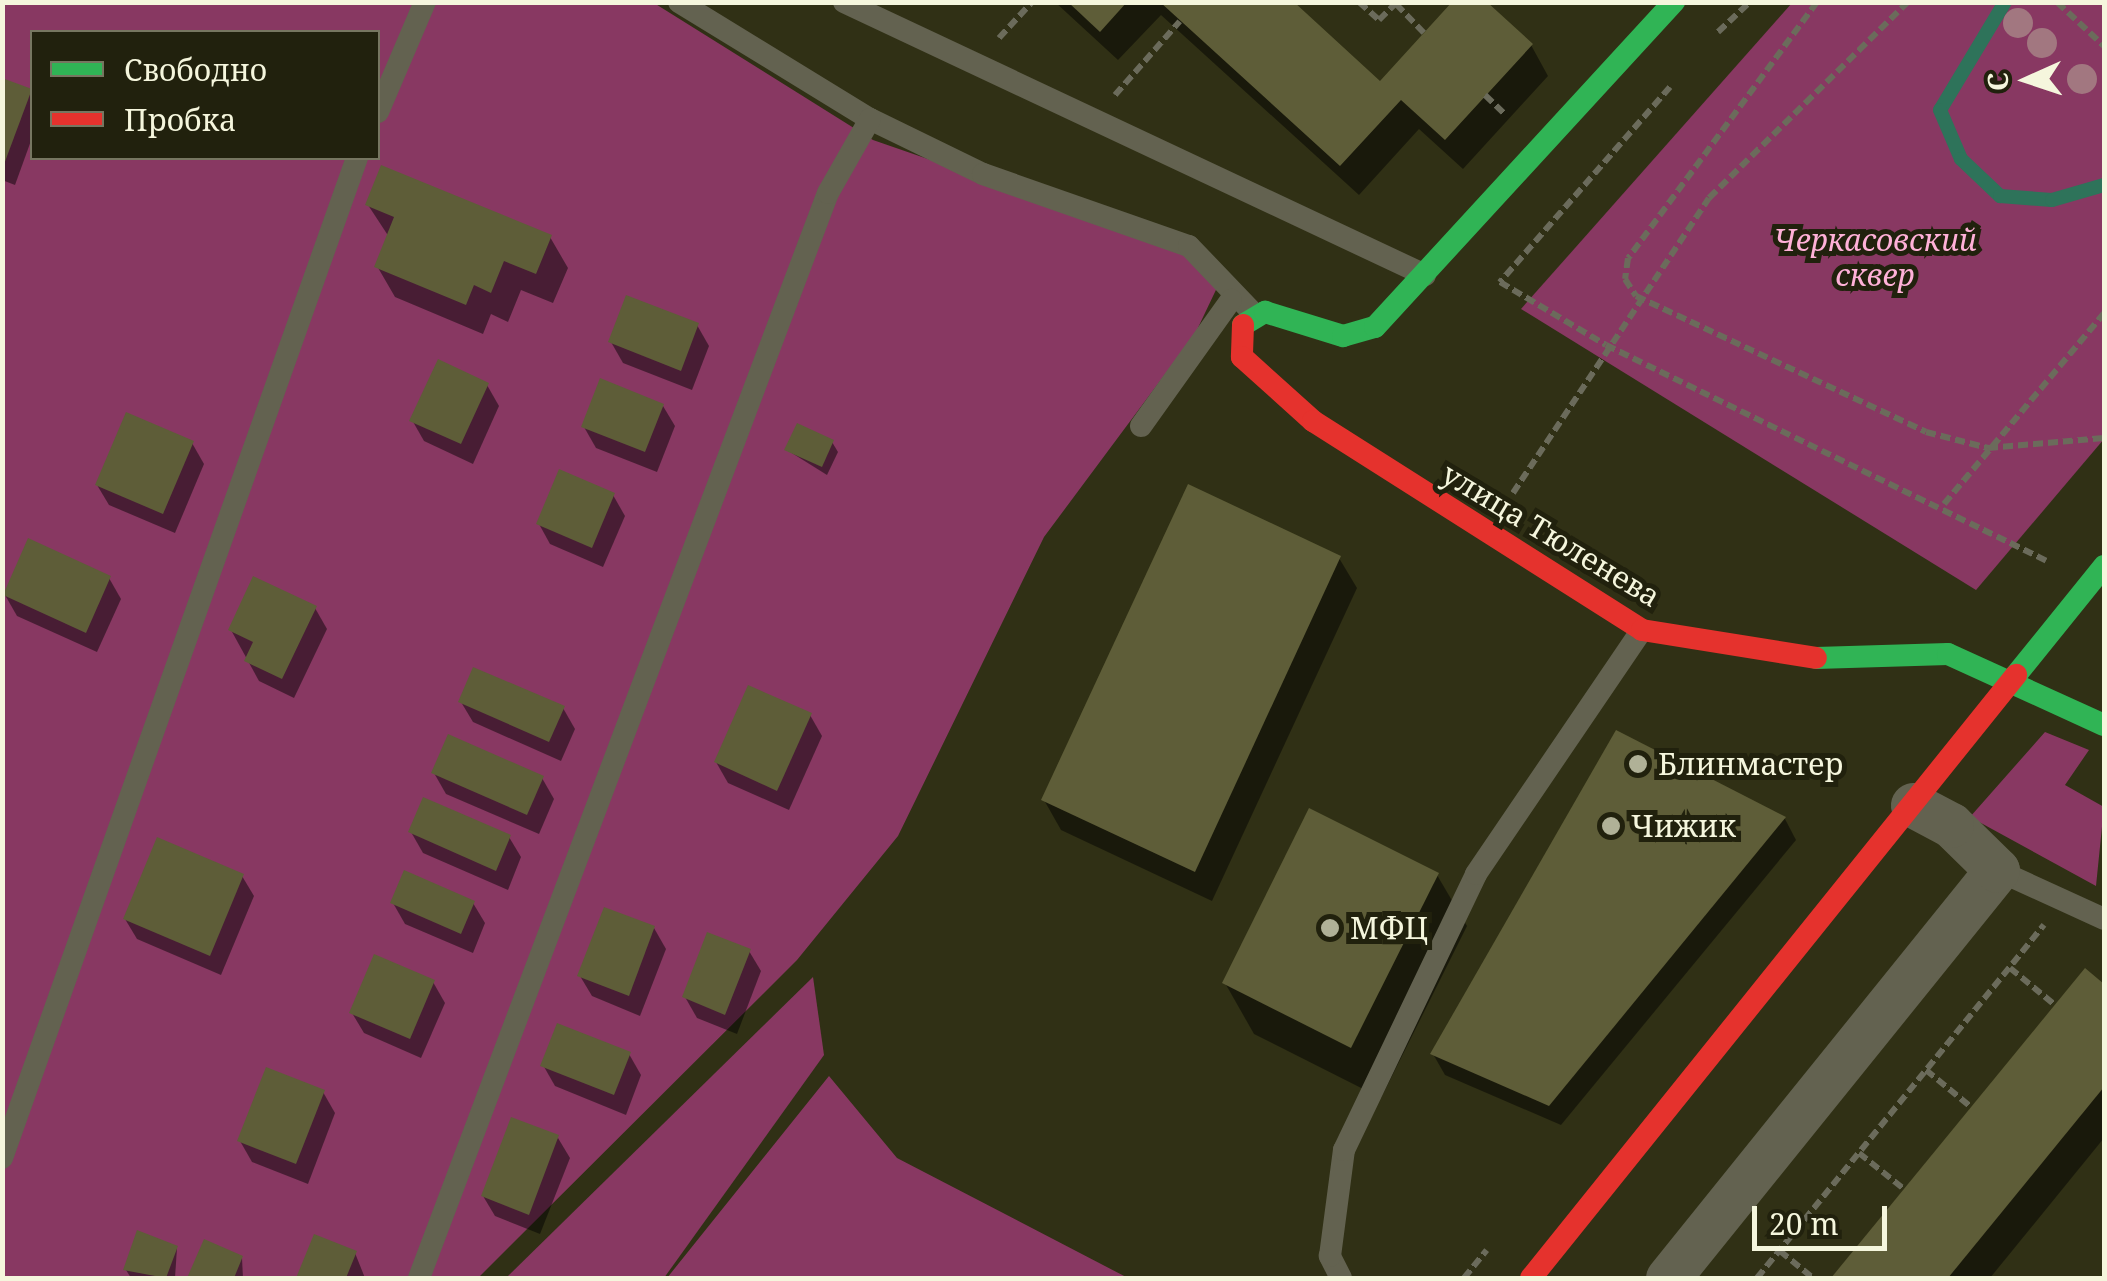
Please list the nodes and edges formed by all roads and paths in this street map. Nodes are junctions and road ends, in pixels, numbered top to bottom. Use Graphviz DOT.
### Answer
graph roads {
  1 [pos="425,2"];
  2 [pos="679,2"];
  3 [pos="1032,2"];
  4 [pos="1358,2"];
  5 [pos="1674,2"];
  6 [pos="1750,2"];
  7 [pos="1817,2"];
  8 [pos="1908,2"];
  9 [pos="2058,2"];
  10 [pos="1397,3"];
  11 [pos="853,4"];
  12 [pos="1180,22"];
  13 [pos="1424,33"];
  14 [pos="1708,43"];
  15 [pos="993,45"];
  16 [pos="2104,46"];
  17 [pos="1682,73"];
  18 [pos="1108,102"];
  19 [pos="380,107"];
  20 [pos="870,118"];
  21 [pos="357,160"];
  22 [pos="1428,276"];
  23 [pos="1236,293"];
  24 [pos="1636,296"];
  25 [pos="2104,313"];
  26 [pos="1255,315"];
  27 [pos="1606,345"];
  28 [pos="1141,426"];
  29 [pos="2104,438"];
  30 [pos="1988,448"];
  31 [pos="1944,504"];
  32 [pos="1528,505"];
  33 [pos="2040,556"];
  34 [pos="2104,566"];
  35 [pos="1642,630"];
  36 [pos="2009,681"];
  37 [pos="2104,726"];
  38 [pos="1913,805"];
  39 [pos="1997,870"];
  40 [pos="2067,897"];
  41 [pos="2104,919"];
  42 [pos="2010,968"];
  43 [pos="2055,1005"];
  44 [pos="1926,1070"];
  45 [pos="1972,1107"];
  46 [pos="1859,1153"];
  47 [pos="2,1158"];
  48 [pos="1904,1189"];
  49 [pos="1780,1251"];
  50 [pos="419,1278"];
  51 [pos="1341,1278"];
  52 [pos="1531,1278"];
  53 [pos="1668,1278"];
  54 [pos="1757,1278"];
  55 [pos="1813,1278"];
  1 -- 19 [label="lane"];
  2 -- 20 [label="lane"];
  3 -- 15 [label="path"];
  4 -- 10 [label="path"];
  5 -- 22 [label="street"];
  6 -- 14 [label="path"];
  7 -- 24 [label="path"];
  8 -- 24 [label="path"];
  9 -- 16 [label="path"];
  10 -- 13 [label="path"];
  11 -- 22 [label="lane"];
  12 -- 18 [label="path"];
  17 -- 27 [label="path"];
  20 -- 23 [label="lane"];
  20 -- 50 [label="lane"];
  21 -- 47 [label="lane"];
  22 -- 26 [label="street"];
  23 -- 26 [label="lane"];
  23 -- 28 [label="lane"];
  24 -- 27 [label="path"];
  24 -- 30 [label="path"];
  25 -- 30 [label="path"];
  26 -- 35 [label="street, улица Тюленева"];
  27 -- 31 [label="path"];
  27 -- 32 [label="path"];
  29 -- 30 [label="path"];
  30 -- 31 [label="path"];
  31 -- 33 [label="path"];
  34 -- 36 [label="street"];
  35 -- 36 [label="street, улица Тюленева"];
  35 -- 51 [label="lane"];
  36 -- 37 [label="street, улица Тюленева"];
  36 -- 38 [label="street"];
  38 -- 39 [label="street"];
  38 -- 52 [label="street"];
  39 -- 40 [label="lane"];
  39 -- 53 [label="street"];
  40 -- 41 [label="lane"];
  40 -- 42 [label="path"];
  42 -- 43 [label="path"];
  42 -- 44 [label="path"];
  44 -- 45 [label="path"];
  44 -- 46 [label="path"];
  46 -- 48 [label="path"];
  46 -- 49 [label="path"];
  49 -- 54 [label="path"];
  49 -- 55 [label="path"];
}
